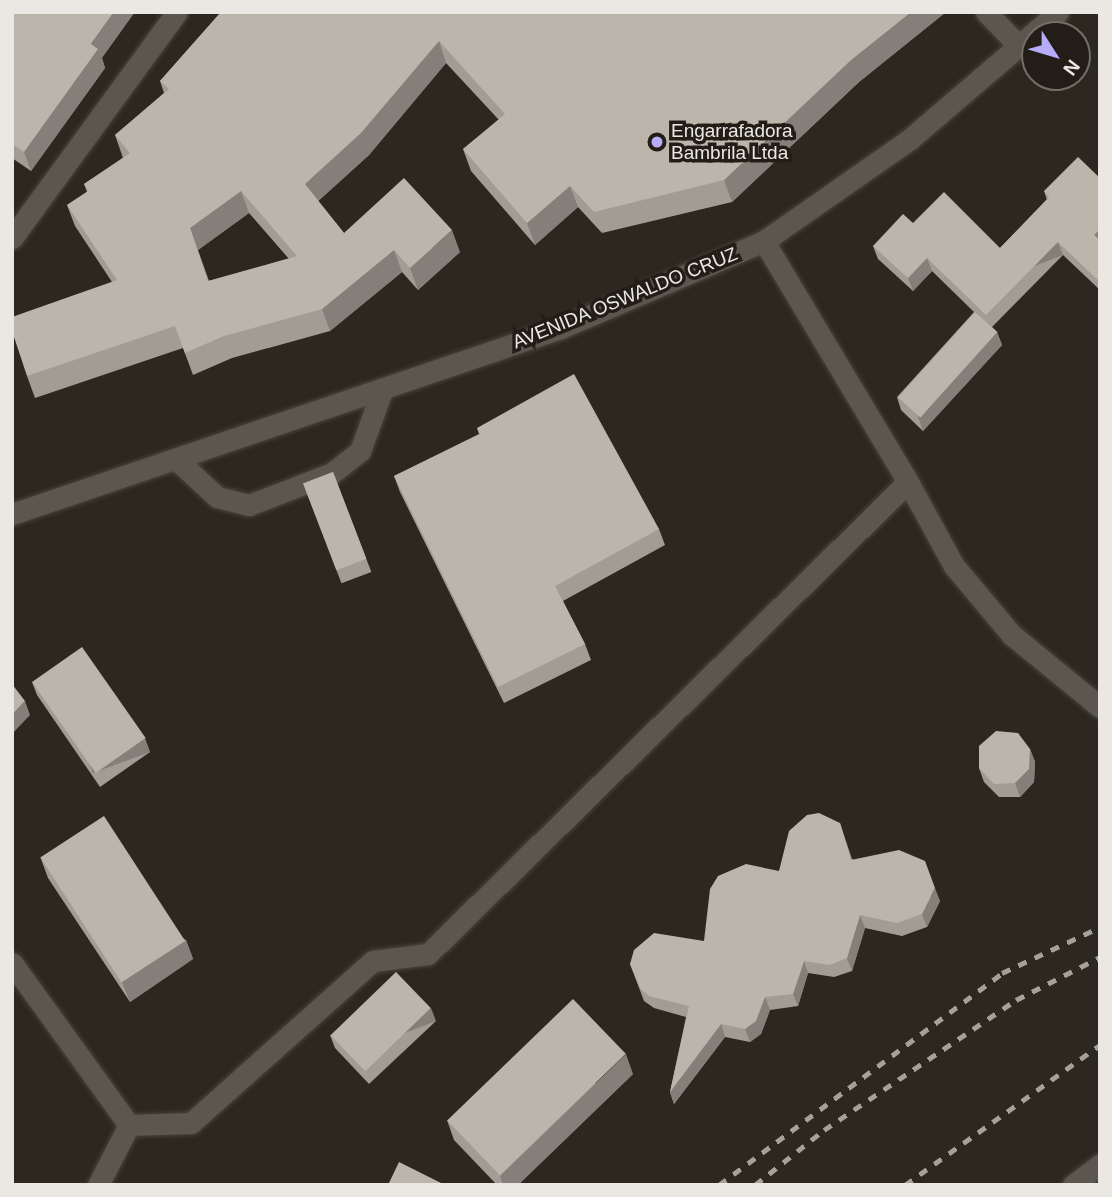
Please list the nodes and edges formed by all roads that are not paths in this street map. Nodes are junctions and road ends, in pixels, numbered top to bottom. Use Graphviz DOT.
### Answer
graph roads {
  1 [pos="177,12"];
  2 [pos="986,12"];
  3 [pos="1058,12"];
  4 [pos="1019,46"];
  5 [pos="12,238"];
  6 [pos="764,240"];
  7 [pos="382,391"];
  8 [pos="178,461"];
  9 [pos="908,482"];
  10 [pos="12,514"];
  11 [pos="1100,707"];
  12 [pos="12,963"];
  13 [pos="129,1125"];
  14 [pos="1100,1165"];
  15 [pos="98,1185"];
  16 [pos="1073,1185"];
  1 -- 5 [label="street"];
  2 -- 4 [label="street"];
  3 -- 4 [label="street, AVENIDA OSWALDO CRUZ"];
  4 -- 6 [label="street, AVENIDA OSWALDO CRUZ"];
  6 -- 7 [label="street, AVENIDA OSWALDO CRUZ"];
  6 -- 9 [label="street"];
  7 -- 8 [label="street, AVENIDA OSWALDO CRUZ"];
  7 -- 8 [label="street"];
  8 -- 10 [label="street, AVENIDA OSWALDO CRUZ"];
  9 -- 11 [label="street"];
  9 -- 13 [label="street"];
  12 -- 13 [label="street"];
  13 -- 15 [label="street"];
  14 -- 16 [label="street"];
}
